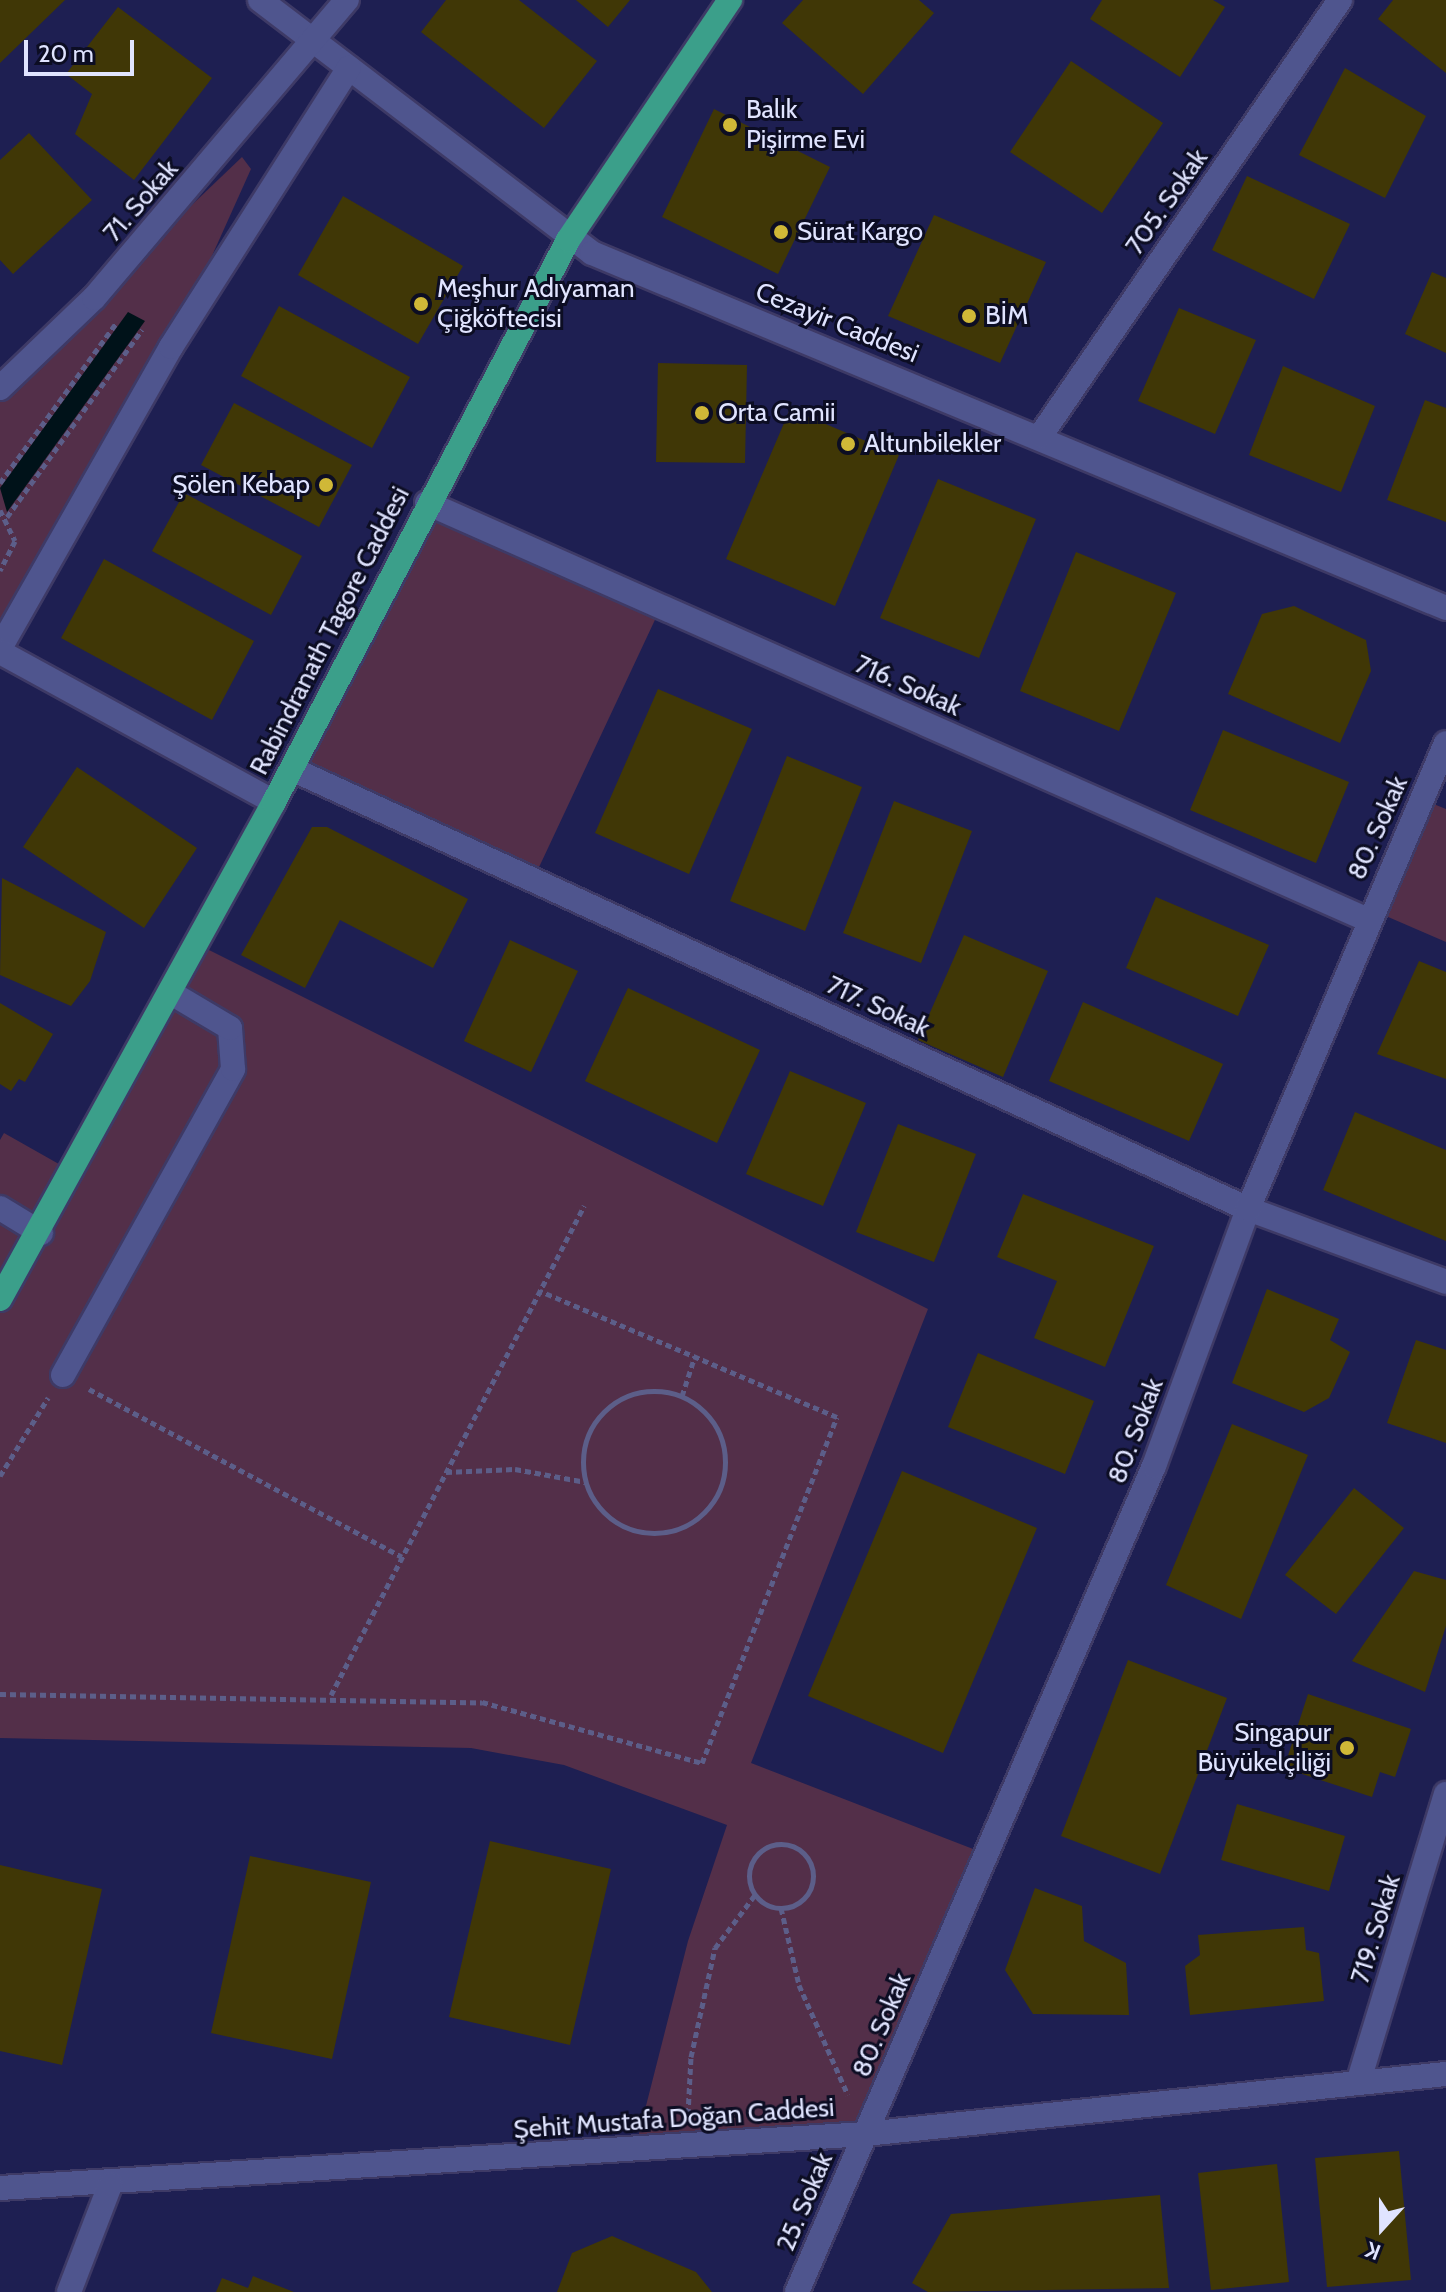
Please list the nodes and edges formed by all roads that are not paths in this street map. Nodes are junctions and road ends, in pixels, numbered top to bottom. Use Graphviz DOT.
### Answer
graph roads {
  1 [pos="260,0"];
  2 [pos="347,0"];
  3 [pos="730,0"];
  4 [pos="1340,0"];
  5 [pos="316,41"];
  6 [pos="349,68"];
  7 [pos="568,240"];
  8 [pos="0,388"];
  9 [pos="1041,435"];
  10 [pos="427,503"];
  11 [pos="1446,608"];
  12 [pos="0,650"];
  13 [pos="1446,743"];
  14 [pos="292,769"];
  15 [pos="274,802"];
  16 [pos="1368,920"];
  17 [pos="171,993"];
  18 [pos="0,1208"];
  19 [pos="1248,1209"];
  20 [pos="41,1233"];
  21 [pos="1446,1282"];
  22 [pos="0,1299"];
  23 [pos="63,1375"];
  24 [pos="1446,1794"];
  25 [pos="1446,2074"];
  26 [pos="1359,2080"];
  27 [pos="865,2134"];
  28 [pos="110,2185"];
  29 [pos="0,2188"];
  30 [pos="69,2292"];
  31 [pos="797,2292"];
  1 -- 5 [label="street, Cezayir Caddesi"];
  2 -- 5 [label="street, 71. Sokak"];
  3 -- 7 [label="main road, Rabindranath Tagore Caddesi"];
  4 -- 9 [label="street, 705. Sokak"];
  5 -- 6 [label="street, Cezayir Caddesi"];
  5 -- 8 [label="street, 71. Sokak"];
  6 -- 7 [label="street, Cezayir Caddesi"];
  6 -- 12 [label="street"];
  7 -- 9 [label="street, Cezayir Caddesi"];
  7 -- 10 [label="main road, Rabindranath Tagore Caddesi"];
  9 -- 11 [label="street, Cezayir Caddesi"];
  10 -- 14 [label="main road, Rabindranath Tagore Caddesi"];
  10 -- 16 [label="street, 716. Sokak"];
  12 -- 15 [label="street"];
  13 -- 16 [label="street, 80. Sokak"];
  14 -- 15 [label="main road, Rabindranath Tagore Caddesi"];
  14 -- 19 [label="street, 717. Sokak"];
  15 -- 17 [label="main road, Rabindranath Tagore Caddesi"];
  16 -- 19 [label="street, 80. Sokak"];
  17 -- 20 [label="main road, Rabindranath Tagore Caddesi"];
  17 -- 23 [label="street"];
  18 -- 20 [label="street"];
  19 -- 21 [label="street, 717. Sokak"];
  19 -- 27 [label="street, 80. Sokak"];
  20 -- 22 [label="main road, Rabindranath Tagore Caddesi"];
  24 -- 26 [label="street, 719. Sokak"];
  25 -- 26 [label="street, Şehit Mustafa Doğan Caddesi"];
  26 -- 27 [label="street, Şehit Mustafa Doğan Caddesi"];
  27 -- 28 [label="street, Şehit Mustafa Doğan Caddesi"];
  27 -- 31 [label="street, 25. Sokak"];
  28 -- 29 [label="street, Şehit Mustafa Doğan Caddesi"];
  28 -- 30 [label="street"];
}
